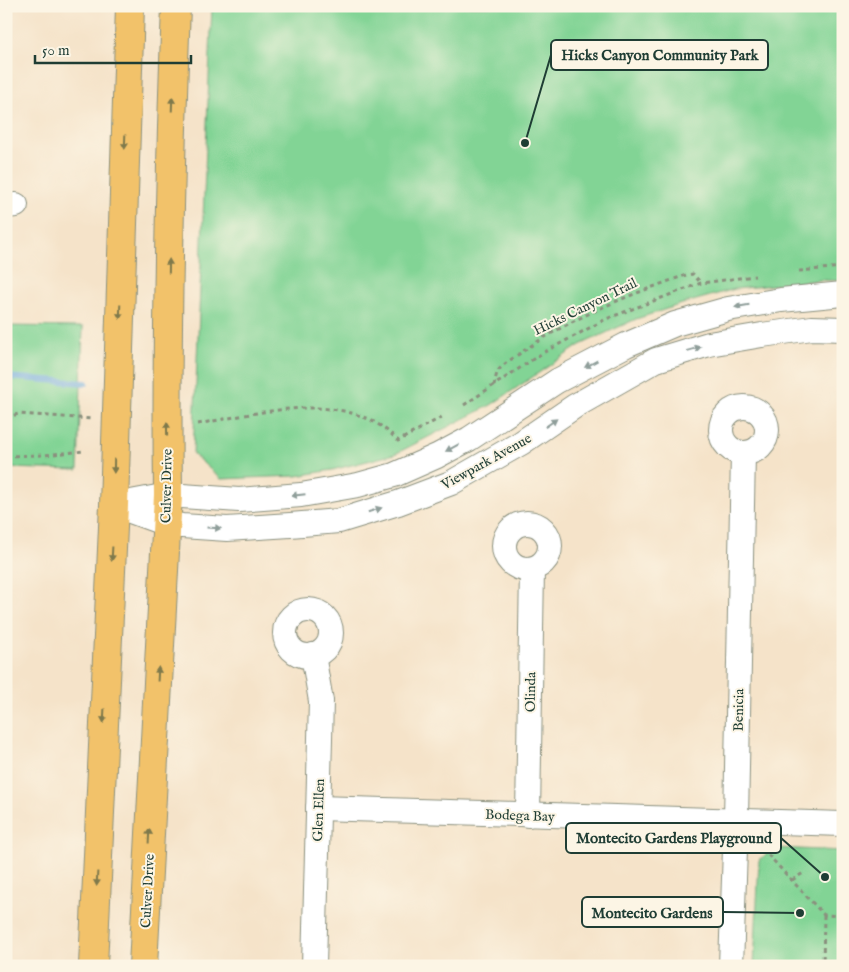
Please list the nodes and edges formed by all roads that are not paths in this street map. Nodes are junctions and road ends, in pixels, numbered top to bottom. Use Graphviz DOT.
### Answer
graph roads {
  1 [pos="130,6"];
  2 [pos="176,6"];
  3 [pos="843,294"];
  4 [pos="781,300"];
  5 [pos="843,329"];
  6 [pos="785,332"];
  7 [pos="743,454"];
  8 [pos="179,496"];
  9 [pos="114,505"];
  10 [pos="166,524"];
  11 [pos="532,569"];
  12 [pos="313,655"];
  13 [pos="318,808"];
  14 [pos="528,815"];
  15 [pos="736,820"];
  16 [pos="843,824"];
  17 [pos="93,966"];
  18 [pos="143,966"];
  19 [pos="314,966"];
  20 [pos="731,966"];
  1 -- 9 [label="main road, one-way"];
  8 -- 2 [label="main road, Culver Drive, one-way"];
  3 -- 4 [label="street, Viewpark Avenue"];
  4 -- 6 [label="street"];
  4 -- 8 [label="street, Viewpark Avenue, one-way"];
  5 -- 6 [label="street, Viewpark Avenue"];
  10 -- 6 [label="street, Viewpark Avenue, one-way"];
  7 -- 15 [label="street, Benicia"];
  8 -- 9 [label="street, Viewpark Avenue"];
  8 -- 10 [label="main road, Culver Drive"];
  9 -- 10 [label="street, Viewpark Avenue"];
  9 -- 17 [label="main road, one-way"];
  18 -- 10 [label="main road, Culver Drive, one-way"];
  11 -- 14 [label="street, Olinda"];
  12 -- 13 [label="street, Glen Ellen"];
  13 -- 14 [label="street, Bodega Bay"];
  13 -- 19 [label="street, Glen Ellen"];
  14 -- 15 [label="street, Bodega Bay"];
  15 -- 16 [label="street, Bodega Bay"];
  15 -- 20 [label="street, Benicia"];
}
